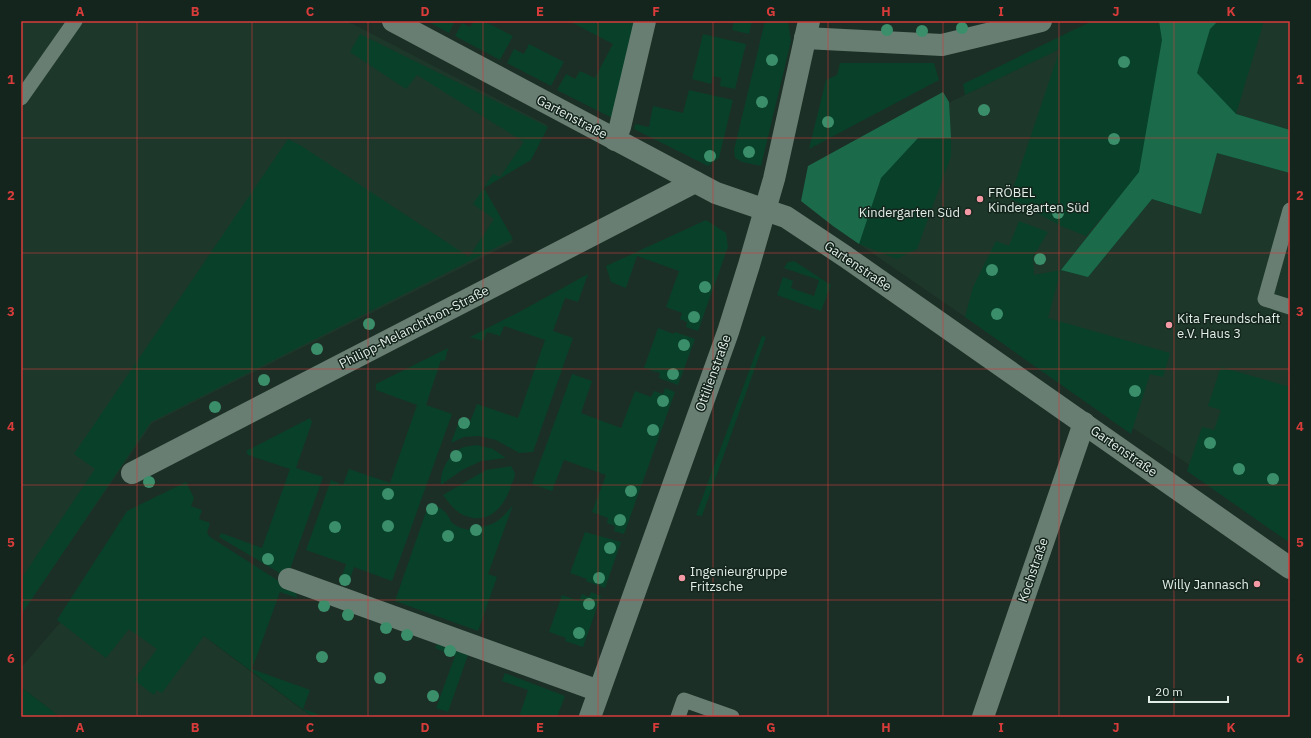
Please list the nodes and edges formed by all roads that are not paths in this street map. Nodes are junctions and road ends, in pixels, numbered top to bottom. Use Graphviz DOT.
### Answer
graph roads {
  1 [pos="75,21"];
  2 [pos="393,21"];
  3 [pos="645,21"];
  4 [pos="1041,21"];
  5 [pos="807,30"];
  6 [pos="21,98"];
  7 [pos="615,140"];
  8 [pos="695,182"];
  9 [pos="765,209"];
  10 [pos="1290,210"];
  11 [pos="1290,307"];
  12 [pos="1084,423"];
  13 [pos="132,473"];
  14 [pos="1290,568"];
  15 [pos="289,579"];
  16 [pos="599,691"];
  17 [pos="590,717"];
  18 [pos="678,717"];
  19 [pos="732,717"];
  20 [pos="983,717"];
  1 -- 6 [label="lane"];
  2 -- 7 [label="street, Gartenstraße"];
  3 -- 7 [label="street"];
  4 -- 5 [label="street"];
  5 -- 9 [label="street, Ottilienstraße"];
  7 -- 8 [label="street, Gartenstraße"];
  8 -- 9 [label="street, Gartenstraße"];
  8 -- 13 [label="street, Philipp-Melanchthon-Straße"];
  9 -- 12 [label="street, Gartenstraße"];
  9 -- 16 [label="street, Ottilienstraße"];
  10 -- 11 [label="lane"];
  12 -- 14 [label="street, Gartenstraße"];
  12 -- 20 [label="street, Kochstraße"];
  15 -- 16 [label="street"];
  16 -- 17 [label="street, Ottilienstraße"];
  18 -- 19 [label="lane"];
}
